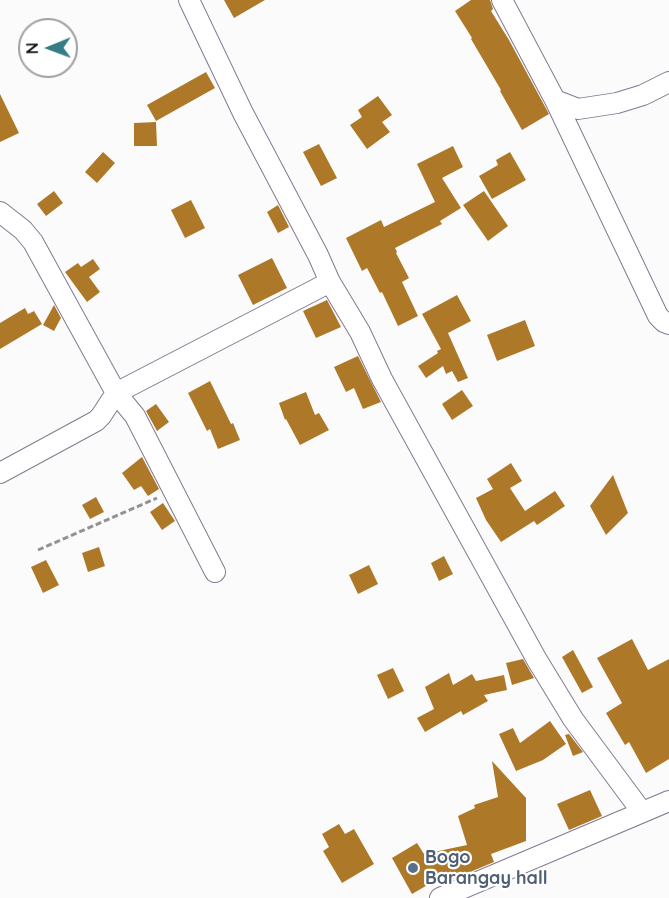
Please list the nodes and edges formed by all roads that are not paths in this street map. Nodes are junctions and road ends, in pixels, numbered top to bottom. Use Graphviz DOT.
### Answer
graph roads {
  1 [pos="189,0"];
  2 [pos="502,0"];
  3 [pos="669,82"];
  4 [pos="555,100"];
  5 [pos="0,212"];
  6 [pos="330,282"];
  7 [pos="669,324"];
  8 [pos="116,393"];
  9 [pos="0,473"];
  10 [pos="214,572"];
  11 [pos="669,801"];
  12 [pos="642,812"];
  13 [pos="440,898"];
  1 -- 6 [label="street"];
  2 -- 4 [label="street"];
  3 -- 4 [label="street"];
  4 -- 7 [label="street"];
  5 -- 8 [label="street"];
  6 -- 8 [label="street"];
  6 -- 12 [label="street"];
  8 -- 9 [label="street"];
  8 -- 10 [label="street"];
  11 -- 12 [label="street"];
  12 -- 13 [label="street"];
}
